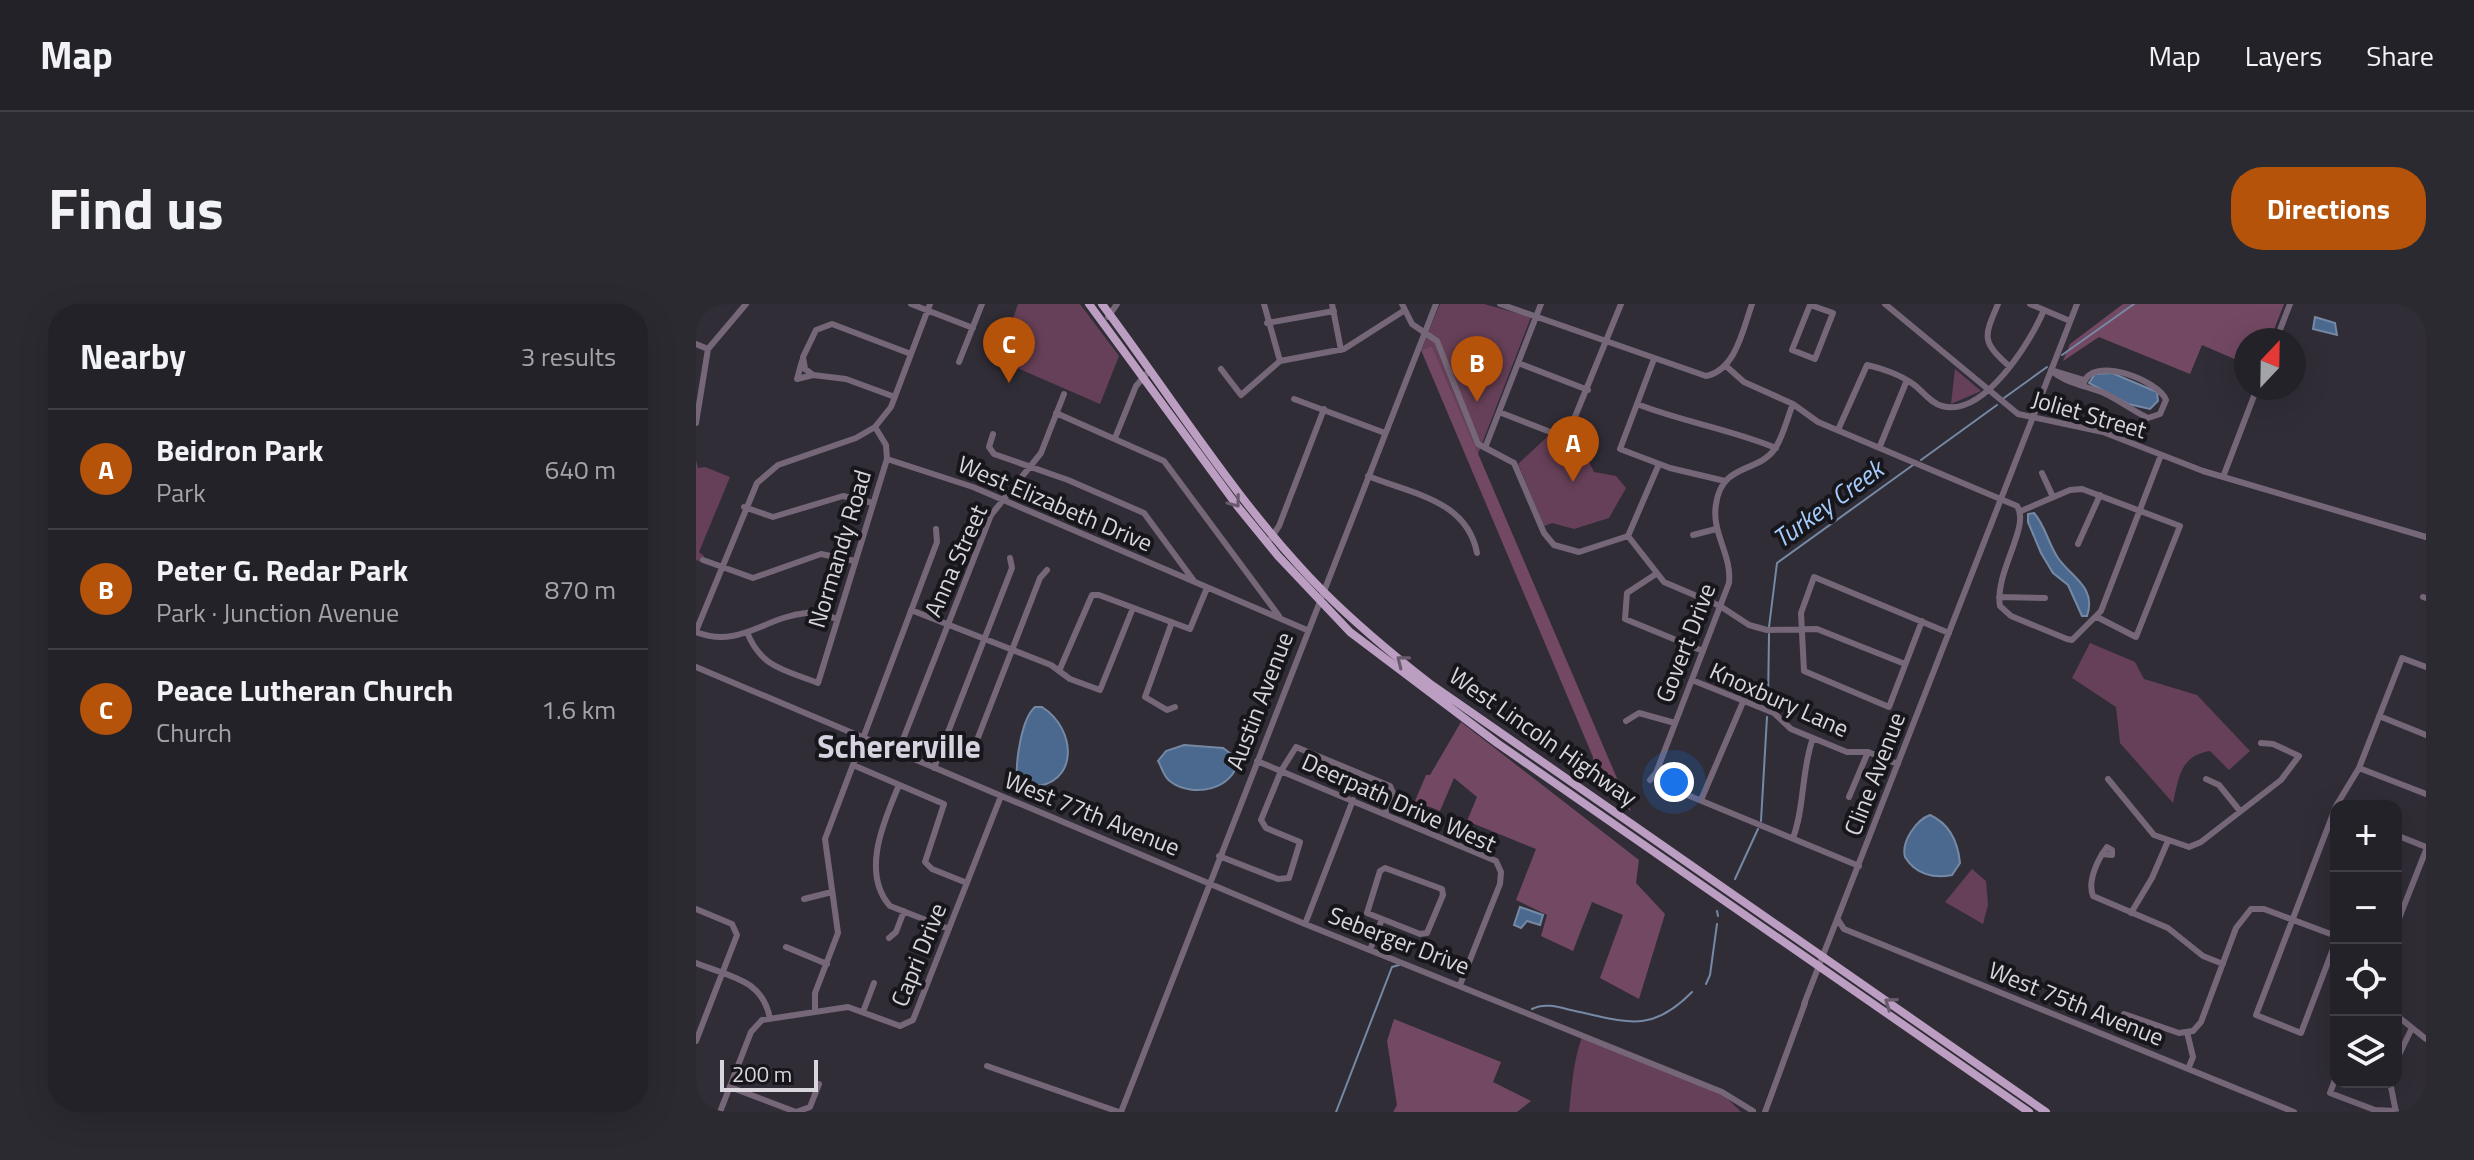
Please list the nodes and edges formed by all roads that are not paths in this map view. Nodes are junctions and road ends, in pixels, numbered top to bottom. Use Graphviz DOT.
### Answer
graph roads {
  1 [pos="746,304"];
  2 [pos="911,304"];
  3 [pos="982,304"];
  4 [pos="1089,304"];
  5 [pos="1102,304"];
  6 [pos="1117,304"];
  7 [pos="1264,304"];
  8 [pos="1436,304"];
  9 [pos="1500,304"];
  10 [pos="1541,304"];
  11 [pos="1621,304"];
  12 [pos="1752,304"];
  13 [pos="1836,304"];
  14 [pos="1885,304"];
  15 [pos="1998,304"];
  16 [pos="2030,304"];
  17 [pos="2077,304"];
  18 [pos="2290,304"];
  19 [pos="929,307"];
  20 [pos="1333,307"];
  21 [pos="1404,307"];
  22 [pos="2044,310"];
  23 [pos="1833,313"];
  24 [pos="1110,315"];
  25 [pos="1537,315"];
  26 [pos="2070,321"];
  27 [pos="1103,322"];
  28 [pos="1267,323"];
  29 [pos="973,328"];
  30 [pos="2281,328"];
  31 [pos="1425,331"];
  32 [pos="1607,341"];
  33 [pos="696,344"];
  34 [pos="708,349"];
  35 [pos="1341,350"];
  36 [pos="911,354"];
  37 [pos="803,357"];
  38 [pos="1654,359"];
  39 [pos="1280,361"];
  40 [pos="959,362"];
  41 [pos="1518,363"];
  42 [pos="1726,366"];
  43 [pos="2009,366"];
  44 [pos="1221,369"];
  45 [pos="2051,370"];
  46 [pos="1146,374"];
  47 [pos="813,375"];
  48 [pos="1907,380"];
  49 [pos="2083,383"];
  50 [pos="1588,390"];
  51 [pos="1987,392"];
  52 [pos="1064,394"];
  53 [pos="895,397"];
  54 [pos="1294,399"];
  55 [pos="2252,400"];
  56 [pos="1637,404"];
  57 [pos="1793,404"];
  58 [pos="1324,409"];
  59 [pos="1499,412"];
  60 [pos="1056,413"];
  61 [pos="2032,418"];
  62 [pos="696,423"];
  63 [pos="875,427"];
  64 [pos="1838,430"];
  65 [pos="1385,433"];
  66 [pos="993,434"];
  67 [pos="1115,438"];
  68 [pos="1880,446"];
  69 [pos="1485,448"];
  70 [pos="1776,448"];
  71 [pos="2161,455"];
  72 [pos="887,459"];
  73 [pos="1659,464"];
  74 [pos="1033,466"];
  75 [pos="2042,473"];
  76 [pos="1368,476"];
  77 [pos="2223,477"];
  78 [pos="1725,481"];
  79 [pos="2100,495"];
  80 [pos="2002,497"];
  81 [pos="2053,497"];
  82 [pos="1002,502"];
  83 [pos="873,503"];
  84 [pos="744,507"];
  85 [pos="2140,510"];
  86 [pos="2021,511"];
  87 [pos="936,529"];
  88 [pos="1716,529"];
  89 [pos="1274,535"];
  90 [pos="1693,535"];
  91 [pos="1628,536"];
  92 [pos="2426,537"];
  93 [pos="1267,543"];
  94 [pos="2078,544"];
  95 [pos="1477,553"];
  96 [pos="1010,558"];
  97 [pos="703,560"];
  98 [pos="855,561"];
  99 [pos="720,568"];
  100 [pos="1047,570"];
  101 [pos="1656,574"];
  102 [pos="1196,583"];
  103 [pos="1207,588"];
  104 [pos="1320,595"];
  105 [pos="1999,597"];
  106 [pos="2045,598"];
  107 [pos="1720,606"];
  108 [pos="1133,608"];
  109 [pos="911,610"];
  110 [pos="2097,617"];
  111 [pos="837,619"];
  112 [pos="1281,619"];
  113 [pos="1922,621"];
  114 [pos="1172,622"];
  115 [pos="948,624"];
  116 [pos="1801,629"];
  117 [pos="1307,630"];
  118 [pos="696,632"];
  119 [pos="747,632"];
  120 [pos="1949,633"];
  121 [pos="984,638"];
  122 [pos="1011,649"];
  123 [pos="1703,651"];
  124 [pos="1905,664"];
  125 [pos="696,667"];
  126 [pos="2426,667"];
  127 [pos="1059,671"];
  128 [pos="1692,680"];
  129 [pos="1743,702"];
  130 [pos="1175,707"];
  131 [pos="2379,716"];
  132 [pos="1626,721"];
  133 [pos="1675,723"];
  134 [pos="2426,735"];
  135 [pos="946,738"];
  136 [pos="1813,738"];
  137 [pos="864,739"];
  138 [pos="2261,743"];
  139 [pos="898,752"];
  140 [pos="1868,752"];
  141 [pos="1257,761"];
  142 [pos="1898,764"];
  143 [pos="853,765"];
  144 [pos="934,768"];
  145 [pos="2359,768"];
  146 [pos="1281,771"];
  147 [pos="2108,779"];
  148 [pos="2206,779"];
  149 [pos="1650,780"];
  150 [pos="899,785"];
  151 [pos="1680,792"];
  152 [pos="2426,794"];
  153 [pos="1001,796"];
  154 [pos="1849,797"];
  155 [pos="1353,800"];
  156 [pos="1701,800"];
  157 [pos="2340,800"];
  158 [pos="2240,811"];
  159 [pos="1385,814"];
  160 [pos="2330,821"];
  161 [pos="1307,833"];
  162 [pos="1793,838"];
  163 [pos="2402,839"];
  164 [pos="2168,841"];
  165 [pos="1300,842"];
  166 [pos="2425,852"];
  167 [pos="2102,854"];
  168 [pos="1219,856"];
  169 [pos="1859,866"];
  170 [pos="1209,882"];
  171 [pos="967,883"];
  172 [pos="832,892"];
  173 [pos="804,899"];
  174 [pos="696,909"];
  175 [pos="904,911"];
  176 [pos="2402,911"];
  177 [pos="2131,913"];
  178 [pos="1382,919"];
  179 [pos="2292,919"];
  180 [pos="1837,920"];
  181 [pos="1305,924"];
  182 [pos="949,929"];
  183 [pos="1844,929"];
  184 [pos="1833,932"];
  185 [pos="2330,936"];
  186 [pos="889,938"];
  187 [pos="2334,944"];
  188 [pos="786,947"];
  189 [pos="1370,950"];
  190 [pos="1821,962"];
  191 [pos="696,963"];
  192 [pos="827,964"];
  193 [pos="2223,964"];
  194 [pos="722,974"];
  195 [pos="874,983"];
  196 [pos="1460,985"];
  197 [pos="815,1011"];
  198 [pos="863,1012"];
  199 [pos="2124,1014"];
  200 [pos="2397,1016"];
  201 [pos="696,1017"];
  202 [pos="770,1019"];
  203 [pos="704,1020"];
  204 [pos="2411,1030"];
  205 [pos="2187,1032"];
  206 [pos="2426,1039"];
  207 [pos="696,1041"];
  208 [pos="2402,1049"];
  209 [pos="987,1066"];
  210 [pos="2188,1069"];
  211 [pos="819,1084"];
  212 [pos="730,1087"];
  213 [pos="2332,1088"];
  214 [pos="2391,1088"];
  215 [pos="1737,1102"];
  216 [pos="1760,1111"];
  217 [pos="2396,1111"];
  218 [pos="720,1112"];
  219 [pos="1120,1112"];
  220 [pos="1743,1112"];
  221 [pos="2029,1112"];
  222 [pos="2046,1112"];
  223 [pos="2294,1112"];
  1 -- 34 [label="street"];
  2 -- 19 [label="street"];
  3 -- 29 [label="street"];
  4 -- 27 [label="main road, West Lincoln Highway"];
  5 -- 24 [label="main road, West Lincoln Highway"];
  6 -- 24 [label="street"];
  7 -- 28 [label="street"];
  8 -- 31 [label="street, Austin Avenue"];
  9 -- 25 [label="street"];
  10 -- 25 [label="street"];
  11 -- 32 [label="street"];
  12 -- 42 [label="street"];
  13 -- 23 [label="street"];
  14 -- 51 [label="street, Joliet Street"];
  15 -- 43 [label="street"];
  16 -- 22 [label="street"];
  17 -- 26 [label="street, Cline Avenue"];
  18 -- 30 [label="street"];
  19 -- 29 [label="street"];
  19 -- 36 [label="street"];
  20 -- 28 [label="street"];
  20 -- 35 [label="street"];
  21 -- 31 [label="street"];
  21 -- 35 [label="street"];
  22 -- 26 [label="street"];
  22 -- 43 [label="street"];
  23 -- 23 [label="street"];
  24 -- 27 [label="street"];
  24 -- 46 [label="main road, West Lincoln Highway"];
  25 -- 32 [label="street"];
  25 -- 41 [label="street"];
  26 -- 45 [label="street, Cline Avenue"];
  27 -- 46 [label="main road, West Lincoln Highway"];
  28 -- 39 [label="street"];
  29 -- 40 [label="street"];
  31 -- 65 [label="street, Austin Avenue"];
  31 -- 69 [label="street"];
  32 -- 38 [label="street"];
  32 -- 50 [label="street"];
  33 -- 34 [label="street"];
  34 -- 62 [label="street"];
  35 -- 39 [label="street"];
  36 -- 37 [label="street"];
  36 -- 53 [label="street"];
  37 -- 47 [label="street"];
  37 -- 47 [label="street"];
  38 -- 42 [label="street"];
  38 -- 56 [label="street"];
  39 -- 44 [label="street"];
  41 -- 50 [label="street"];
  41 -- 59 [label="street"];
  42 -- 57 [label="street"];
  43 -- 51 [label="street"];
  45 -- 49 [label="street"];
  45 -- 61 [label="street, Cline Avenue"];
  46 -- 67 [label="street"];
  46 -- 89 [label="main road, West Lincoln Highway"];
  46 -- 93 [label="main road, West Lincoln Highway, one-way"];
  47 -- 53 [label="street"];
  48 -- 51 [label="street"];
  48 -- 64 [label="street"];
  48 -- 68 [label="street"];
  49 -- 49 [label="street"];
  50 -- 59 [label="street"];
  51 -- 61 [label="street, Joliet Street"];
  52 -- 60 [label="street, Anna Street"];
  53 -- 63 [label="street"];
  54 -- 58 [label="street"];
  55 -- 77 [label="street"];
  56 -- 70 [label="street"];
  56 -- 73 [label="street"];
  57 -- 64 [label="street"];
  57 -- 70 [label="street"];
  58 -- 65 [label="street"];
  58 -- 89 [label="street"];
  59 -- 69 [label="street"];
  60 -- 67 [label="street"];
  60 -- 74 [label="street, Anna Street"];
  61 -- 71 [label="street, Joliet Street"];
  61 -- 80 [label="street, Cline Avenue"];
  63 -- 72 [label="street, Normandy Road"];
  63 -- 84 [label="street"];
  64 -- 68 [label="street"];
  65 -- 76 [label="street, Austin Avenue"];
  66 -- 74 [label="street"];
  67 -- 112 [label="street"];
  68 -- 80 [label="street"];
  69 -- 91 [label="street"];
  70 -- 78 [label="street"];
  71 -- 77 [label="street, Joliet Street"];
  71 -- 85 [label="street"];
  72 -- 82 [label="street, West Elizabeth Drive"];
  72 -- 83 [label="street, Normandy Road"];
  73 -- 78 [label="street"];
  73 -- 91 [label="street"];
  74 -- 82 [label="street, Anna Street"];
  74 -- 102 [label="street"];
  75 -- 81 [label="street"];
  76 -- 95 [label="street"];
  76 -- 104 [label="street, Austin Avenue"];
  77 -- 92 [label="street, Joliet Street"];
  78 -- 88 [label="street, Govert Drive"];
  79 -- 81 [label="street"];
  79 -- 85 [label="street"];
  79 -- 94 [label="street"];
  80 -- 86 [label="street"];
  80 -- 120 [label="street, Cline Avenue"];
  81 -- 86 [label="street"];
  82 -- 102 [label="street, West Elizabeth Drive"];
  82 -- 115 [label="street, Anna Street"];
  83 -- 84 [label="street"];
  83 -- 98 [label="street, Normandy Road"];
  84 -- 99 [label="street"];
  85 -- 110 [label="street"];
  85 -- 110 [label="street"];
  86 -- 105 [label="street"];
  87 -- 109 [label="street"];
  88 -- 90 [label="street"];
  88 -- 107 [label="street, Govert Drive"];
  89 -- 93 [label="street"];
  89 -- 104 [label="main road, West Lincoln Highway"];
  91 -- 101 [label="street"];
  93 -- 104 [label="main road, West Lincoln Highway"];
  96 -- 121 [label="street"];
  97 -- 99 [label="street"];
  98 -- 99 [label="street"];
  98 -- 111 [label="street, Normandy Road"];
  99 -- 118 [label="street"];
  100 -- 122 [label="street"];
  101 -- 107 [label="street"];
  101 -- 123 [label="street"];
  102 -- 103 [label="street, West Elizabeth Drive"];
  103 -- 112 [label="street, West Elizabeth Drive"];
  103 -- 114 [label="street"];
  104 -- 117 [label="street, Austin Avenue"];
  104 -- 190 [label="main road, West Lincoln Highway"];
  105 -- 106 [label="street"];
  105 -- 110 [label="street"];
  107 -- 116 [label="street"];
  107 -- 123 [label="street, Govert Drive"];
  108 -- 114 [label="street"];
  108 -- 127 [label="street"];
  108 -- 127 [label="street"];
  109 -- 115 [label="street"];
  109 -- 137 [label="street"];
  111 -- 119 [label="street"];
  111 -- 119 [label="street, Normandy Road"];
  112 -- 117 [label="street, West Elizabeth Drive"];
  113 -- 116 [label="street"];
  113 -- 120 [label="street"];
  113 -- 124 [label="street"];
  114 -- 130 [label="street"];
  115 -- 121 [label="street"];
  115 -- 139 [label="street, Anna Street"];
  116 -- 124 [label="street"];
  116 -- 124 [label="street"];
  117 -- 141 [label="street, Austin Avenue"];
  118 -- 119 [label="street"];
  120 -- 142 [label="street, Cline Avenue"];
  121 -- 122 [label="street"];
  121 -- 135 [label="street"];
  122 -- 127 [label="street"];
  122 -- 135 [label="street"];
  123 -- 128 [label="street, Govert Drive"];
  125 -- 137 [label="street, West 77th Avenue"];
  126 -- 131 [label="street"];
  128 -- 129 [label="street, Knoxbury Lane"];
  128 -- 133 [label="street, Govert Drive"];
  129 -- 136 [label="street, Knoxbury Lane"];
  129 -- 156 [label="street"];
  131 -- 134 [label="street"];
  131 -- 145 [label="street"];
  132 -- 133 [label="street"];
  133 -- 149 [label="street, Govert Drive"];
  135 -- 144 [label="street"];
  136 -- 140 [label="street, Knoxbury Lane"];
  136 -- 162 [label="street"];
  137 -- 139 [label="street, West 77th Avenue"];
  137 -- 143 [label="street"];
  138 -- 158 [label="street"];
  139 -- 144 [label="street, West 77th Avenue"];
  140 -- 142 [label="street, Knoxbury Lane"];
  140 -- 154 [label="street"];
  141 -- 146 [label="street, Deerpath Drive West"];
  141 -- 168 [label="street, Austin Avenue"];
  142 -- 169 [label="street, Cline Avenue"];
  143 -- 150 [label="street"];
  143 -- 172 [label="street"];
  144 -- 153 [label="street, West 77th Avenue"];
  145 -- 152 [label="street"];
  145 -- 157 [label="street"];
  146 -- 155 [label="street, Deerpath Drive West"];
  146 -- 159 [label="street"];
  146 -- 165 [label="street"];
  147 -- 164 [label="street"];
  148 -- 158 [label="street"];
  150 -- 171 [label="street"];
  150 -- 175 [label="street"];
  151 -- 156 [label="street"];
  153 -- 170 [label="street, West 77th Avenue"];
  153 -- 171 [label="street, Capri Drive"];
  155 -- 159 [label="street, Deerpath Drive West"];
  155 -- 181 [label="street"];
  156 -- 162 [label="street"];
  158 -- 164 [label="street"];
  159 -- 196 [label="street, Deerpath Drive West"];
  160 -- 179 [label="street"];
  161 -- 165 [label="street"];
  162 -- 169 [label="street"];
  163 -- 166 [label="street"];
  164 -- 177 [label="street"];
  165 -- 168 [label="street"];
  166 -- 176 [label="street"];
  167 -- 177 [label="street"];
  168 -- 170 [label="street, Austin Avenue"];
  169 -- 180 [label="street, Cline Avenue"];
  170 -- 181 [label="street, Seberger Drive"];
  170 -- 219 [label="street, Austin Avenue"];
  171 -- 182 [label="street, Capri Drive"];
  172 -- 173 [label="street"];
  172 -- 192 [label="street"];
  174 -- 194 [label="street"];
  175 -- 182 [label="street"];
  175 -- 186 [label="street"];
  177 -- 193 [label="street"];
  178 -- 178 [label="street"];
  178 -- 189 [label="street"];
  179 -- 185 [label="street"];
  179 -- 187 [label="street"];
  179 -- 193 [label="street"];
  180 -- 183 [label="street, West 75th Avenue"];
  180 -- 184 [label="street, Cline Avenue"];
  181 -- 189 [label="street, Seberger Drive"];
  182 -- 198 [label="street, Capri Drive"];
  183 -- 184 [label="street"];
  183 -- 210 [label="street, West 75th Avenue"];
  184 -- 190 [label="street, Cline Avenue"];
  188 -- 192 [label="street"];
  189 -- 196 [label="street, Seberger Drive"];
  190 -- 216 [label="street, Cline Avenue"];
  190 -- 221 [label="main road, West Lincoln Highway"];
  222 -- 190 [label="main road, West Lincoln Highway, one-way"];
  191 -- 194 [label="street"];
  192 -- 197 [label="street"];
  193 -- 205 [label="street"];
  194 -- 202 [label="street"];
  194 -- 203 [label="street"];
  195 -- 198 [label="street"];
  196 -- 215 [label="street, Seberger Drive"];
  197 -- 198 [label="street, Capri Drive"];
  197 -- 202 [label="street, Capri Drive"];
  199 -- 205 [label="street"];
  200 -- 204 [label="street"];
  201 -- 203 [label="street"];
  202 -- 212 [label="street"];
  203 -- 207 [label="street"];
  204 -- 206 [label="street"];
  204 -- 208 [label="street"];
  205 -- 210 [label="street"];
  209 -- 219 [label="street"];
  210 -- 223 [label="street, West 75th Avenue"];
  211 -- 212 [label="street"];
  212 -- 218 [label="street"];
  213 -- 217 [label="street"];
  214 -- 217 [label="street"];
  215 -- 216 [label="street, Seberger Drive"];
  215 -- 220 [label="street"];
}
